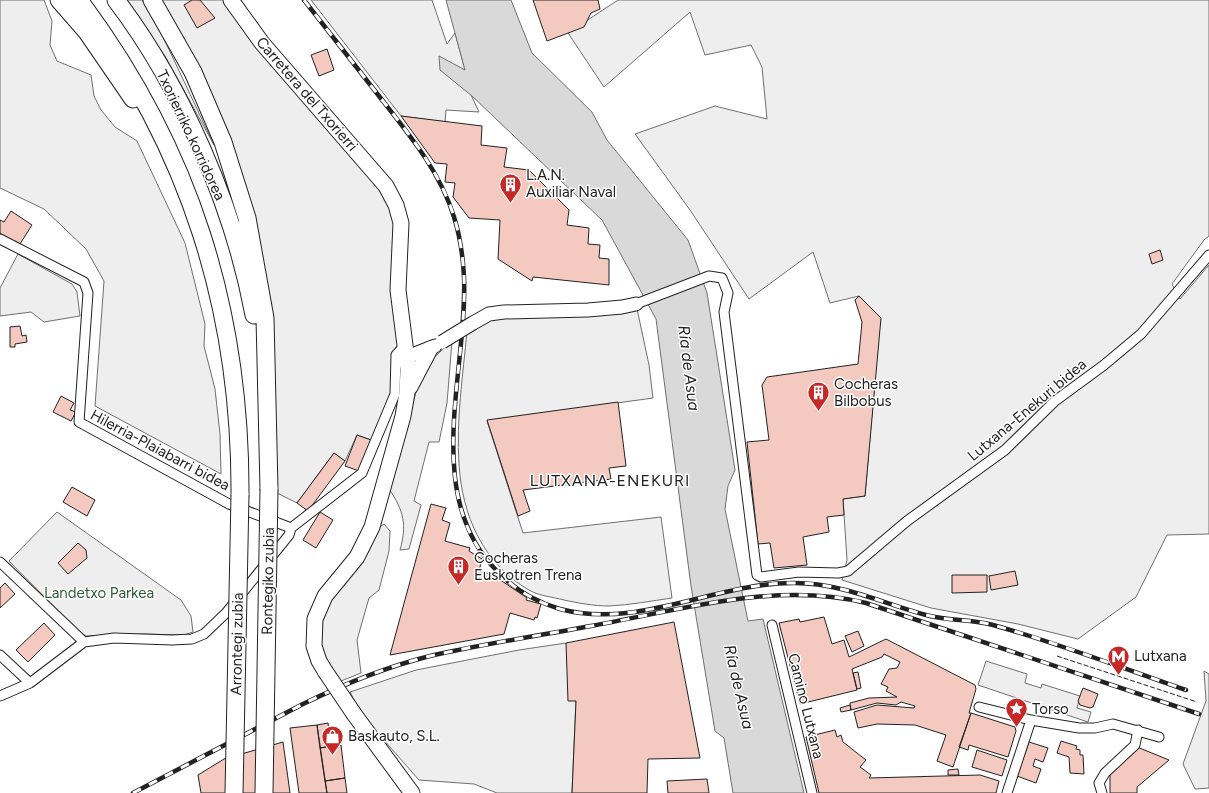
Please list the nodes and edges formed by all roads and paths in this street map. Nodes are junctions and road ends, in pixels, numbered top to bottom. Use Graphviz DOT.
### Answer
graph roads {
  1 [pos="59,0"];
  2 [pos="79,0"];
  3 [pos="116,0"];
  4 [pos="152,0"];
  5 [pos="231,0"];
  6 [pos="174,159"];
  7 [pos="0,240"];
  8 [pos="1209,256"];
  9 [pos="639,303"];
  10 [pos="436,346"];
  11 [pos="406,351"];
  12 [pos="407,393"];
  13 [pos="268,422"];
  14 [pos="240,496"];
  15 [pos="291,528"];
  16 [pos="0,562"];
  17 [pos="772,625"];
  18 [pos="84,642"];
  19 [pos="0,655"];
  20 [pos="266,673"];
  21 [pos="30,683"];
  22 [pos="0,696"];
  23 [pos="979,707"];
  24 [pos="1031,720"];
  25 [pos="1138,730"];
  26 [pos="1159,737"];
  27 [pos="234,793"];
  28 [pos="264,793"];
  29 [pos="412,793"];
  30 [pos="812,793"];
  31 [pos="1007,793"];
  32 [pos="1102,793"];
  1 -- 6 [label="highway"];
  2 -- 6 [label="highway, Txorierriko korridorea"];
  3 -- 13 [label="highway, Txorierriko korridorea"];
  4 -- 13 [label="highway"];
  5 -- 11 [label="main road, Carretera del Txorierri"];
  6 -- 14 [label="highway, Txorierriko korridorea"];
  7 -- 15 [label="street, Hilerria-Plaiabarri bidea"];
  8 -- 9 [label="street, Lutxana-Enekuri bidea"];
  9 -- 10 [label="street, bridge"];
  10 -- 11 [label="street"];
  10 -- 12 [label="main road"];
  11 -- 12 [label="main road, Carretera del Txorierri"];
  11 -- 15 [label="street"];
  12 -- 29 [label="main road, bridge"];
  13 -- 20 [label="highway, Rontegiko zubia, bridge"];
  14 -- 27 [label="highway, Arrontegi zubia, bridge"];
  15 -- 18 [label="street"];
  16 -- 18 [label="street"];
  17 -- 30 [label="street, Camino Lutxana"];
  18 -- 21 [label="street"];
  19 -- 21 [label="street"];
  20 -- 28 [label="highway, Arrontegi zubia, bridge"];
  21 -- 22 [label="street"];
  23 -- 24 [label="street"];
  24 -- 25 [label="street"];
  24 -- 31 [label="street"];
  25 -- 26 [label="street"];
  25 -- 32 [label="street"];
}
